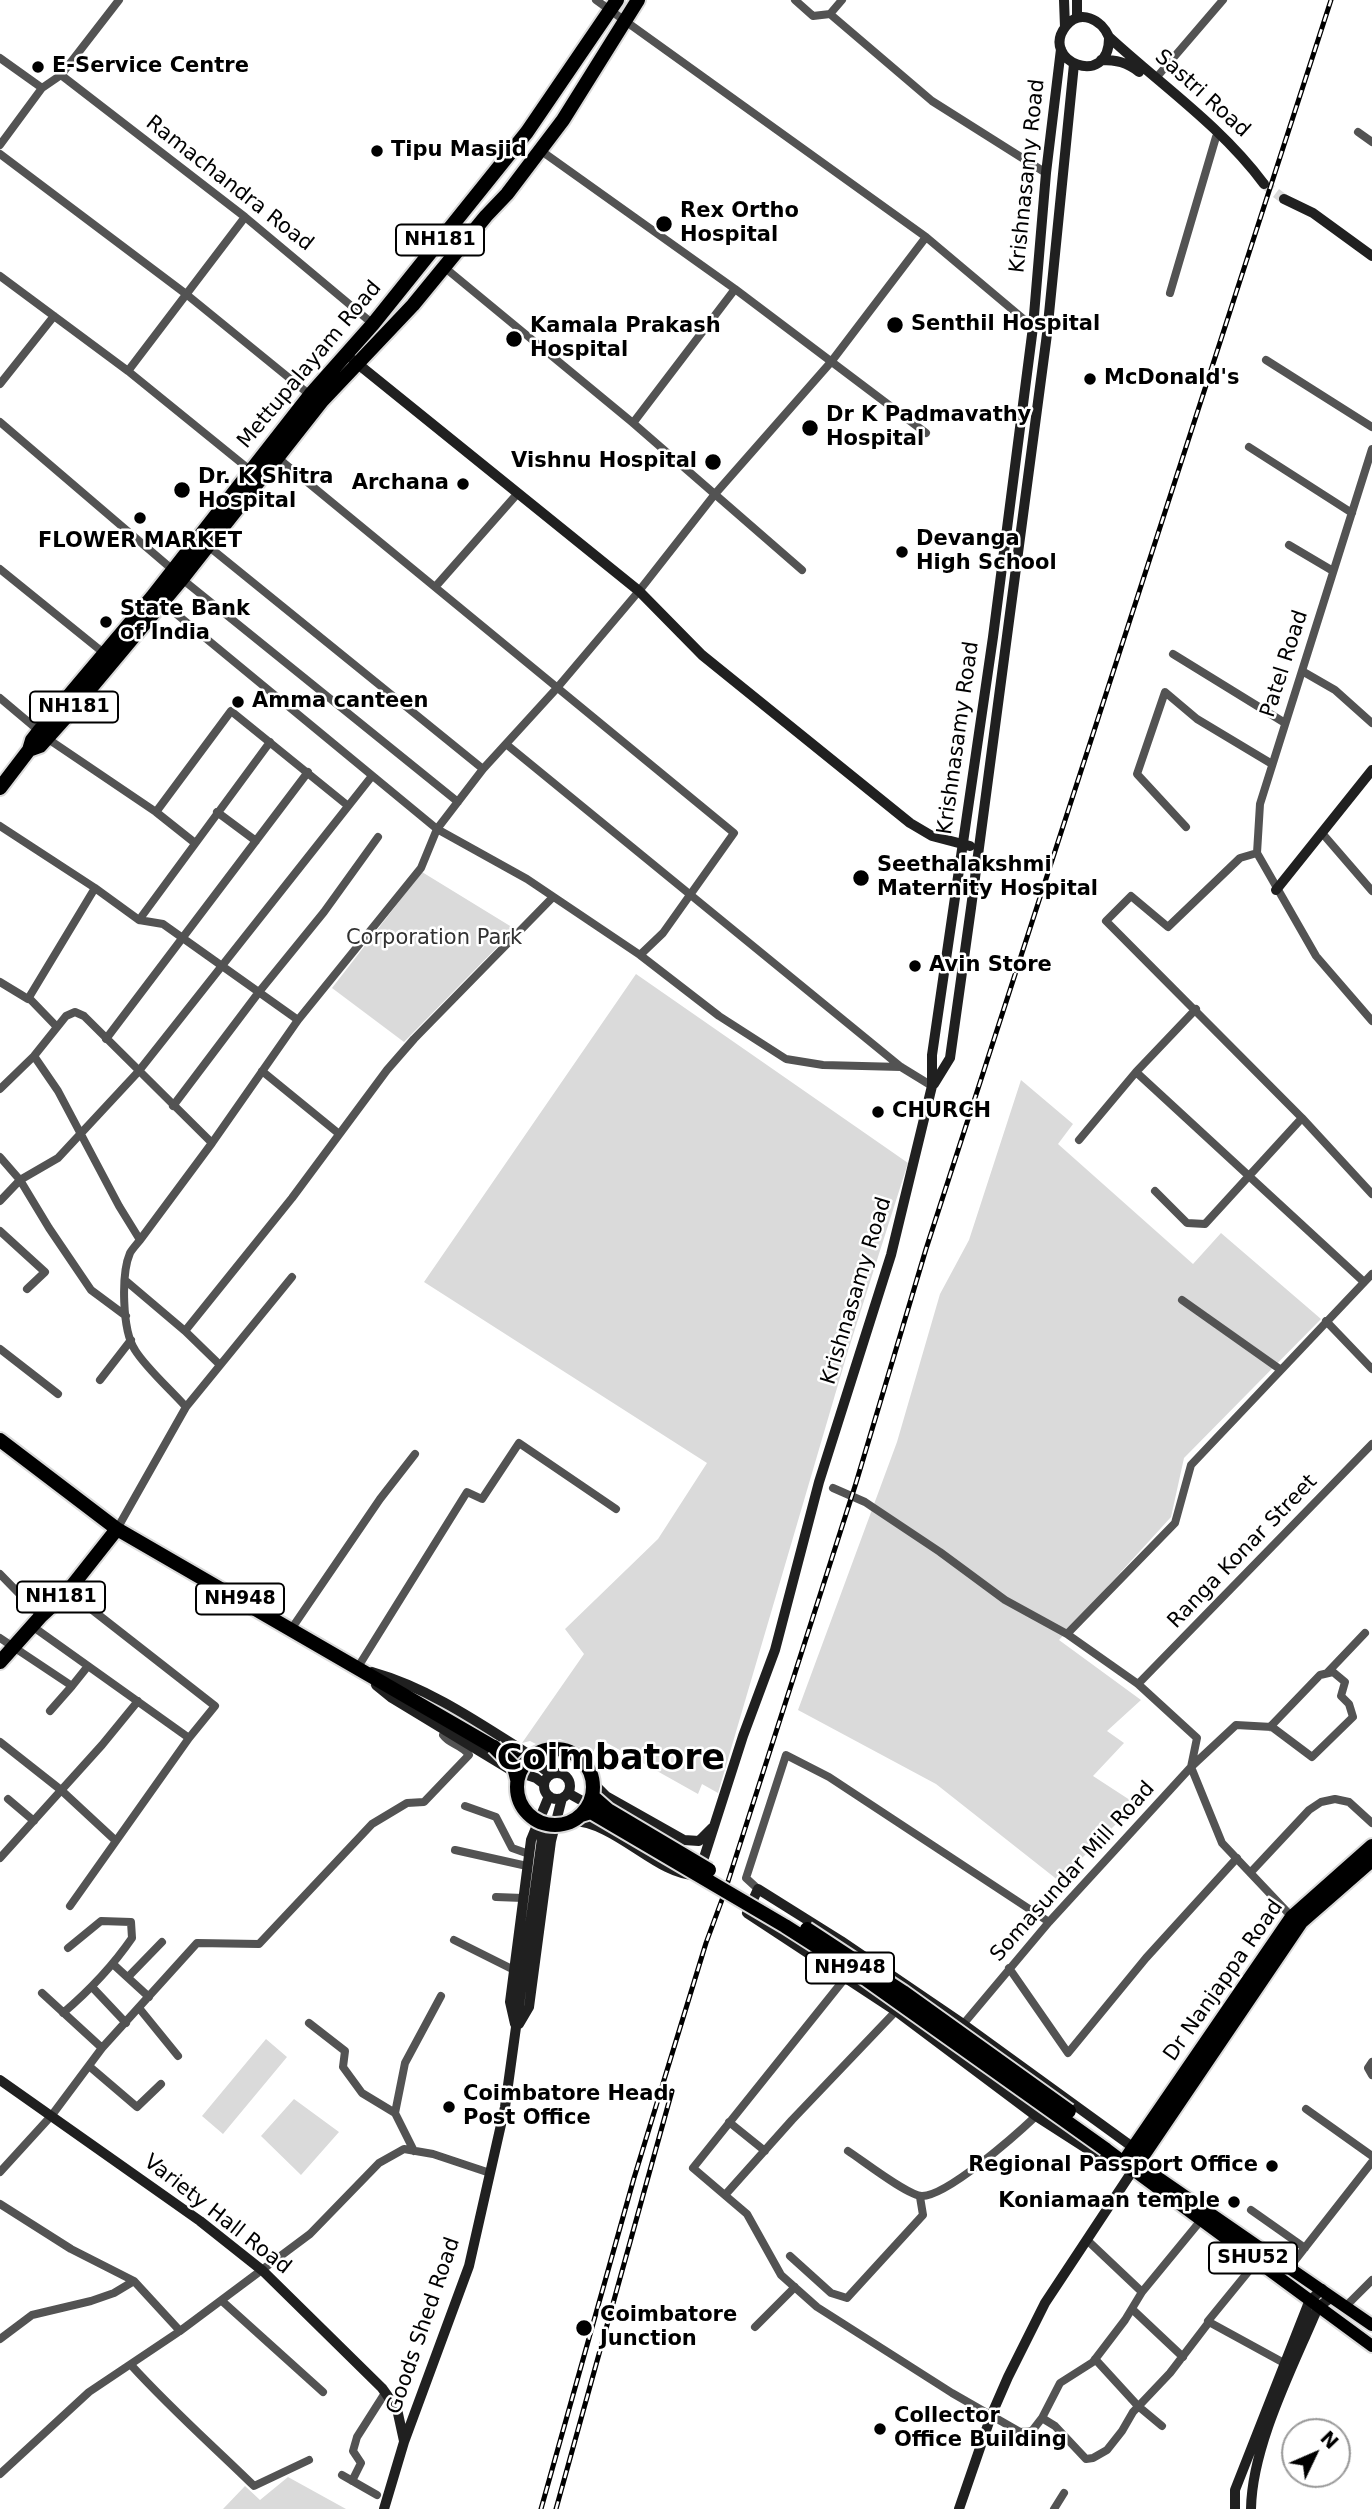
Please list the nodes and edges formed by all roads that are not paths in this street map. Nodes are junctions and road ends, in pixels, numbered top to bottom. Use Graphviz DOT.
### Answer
graph roads {
  1 [pos="596,0"];
  2 [pos="638,0"];
  3 [pos="795,0"];
  4 [pos="842,0"];
  5 [pos="1223,0"];
  6 [pos="116,1"];
  7 [pos="1068,2"];
  8 [pos="613,5"];
  9 [pos="830,14"];
  10 [pos="1077,18"];
  11 [pos="624,20"];
  12 [pos="1065,27"];
  13 [pos="1109,37"];
  14 [pos="1061,49"];
  15 [pos="0,58"];
  16 [pos="1101,60"];
  17 [pos="1074,64"];
  18 [pos="61,75"];
  19 [pos="1156,78"];
  20 [pos="42,88"];
  21 [pos="1358,132"];
  22 [pos="1216,137"];
  23 [pos="1372,142"];
  24 [pos="0,145"];
  25 [pos="540,150"];
  26 [pos="0,154"];
  27 [pos="1046,173"];
  28 [pos="1284,202"];
  29 [pos="245,217"];
  30 [pos="926,237"];
  31 [pos="1372,256"];
  32 [pos="443,267"];
  33 [pos="0,276"];
  34 [pos="735,289"];
  35 [pos="1170,293"];
  36 [pos="186,294"];
  37 [pos="54,316"];
  38 [pos="373,324"];
  39 [pos="1033,327"];
  40 [pos="352,358"];
  41 [pos="1266,360"];
  42 [pos="831,362"];
  43 [pos="128,371"];
  44 [pos="0,384"];
  45 [pos="310,395"];
  46 [pos="0,422"];
  47 [pos="633,423"];
  48 [pos="1372,427"];
  49 [pos="926,433"];
  50 [pos="1249,447"];
  51 [pos="1372,449"];
  52 [pos="278,458"];
  53 [pos="250,470"];
  54 [pos="518,493"];
  55 [pos="715,494"];
  56 [pos="1352,513"];
  57 [pos="1289,545"];
  58 [pos="208,546"];
  59 [pos="0,569"];
  60 [pos="802,570"];
  61 [pos="1333,571"];
  62 [pos="178,574"];
  63 [pos="436,586"];
  64 [pos="639,591"];
  65 [pos="163,603"];
  66 [pos="105,654"];
  67 [pos="1173,654"];
  68 [pos="1302,671"];
  69 [pos="557,688"];
  70 [pos="0,698"];
  71 [pos="1285,723"];
  72 [pos="1372,723"];
  73 [pos="46,737"];
  74 [pos="270,742"];
  75 [pos="506,744"];
  76 [pos="1272,764"];
  77 [pos="484,769"];
  78 [pos="1372,770"];
  79 [pos="308,772"];
  80 [pos="372,776"];
  81 [pos="0,788"];
  82 [pos="458,802"];
  83 [pos="347,805"];
  84 [pos="156,812"];
  85 [pos="217,812"];
  86 [pos="0,826"];
  87 [pos="1186,827"];
  88 [pos="437,829"];
  89 [pos="1322,832"];
  90 [pos="378,837"];
  91 [pos="256,841"];
  92 [pos="195,843"];
  93 [pos="963,844"];
  94 [pos="979,848"];
  95 [pos="1257,853"];
  96 [pos="95,888"];
  97 [pos="1276,890"];
  98 [pos="1372,891"];
  99 [pos="691,895"];
  100 [pos="553,897"];
  101 [pos="139,920"];
  102 [pos="183,938"];
  103 [pos="640,955"];
  104 [pos="222,965"];
  105 [pos="0,982"];
  106 [pos="258,992"];
  107 [pos="29,998"];
  108 [pos="1196,1009"];
  109 [pos="298,1020"];
  110 [pos="1372,1021"];
  111 [pos="57,1027"];
  112 [pos="106,1039"];
  113 [pos="34,1056"];
  114 [pos="901,1067"];
  115 [pos="262,1071"];
  116 [pos="138,1072"];
  117 [pos="1136,1072"];
  118 [pos="932,1086"];
  119 [pos="0,1089"];
  120 [pos="173,1106"];
  121 [pos="1302,1118"];
  122 [pos="338,1133"];
  123 [pos="81,1135"];
  124 [pos="1079,1140"];
  125 [pos="212,1143"];
  126 [pos="0,1157"];
  127 [pos="1248,1175"];
  128 [pos="20,1180"];
  129 [pos="1156,1191"];
  130 [pos="1372,1194"];
  131 [pos="0,1201"];
  132 [pos="0,1231"];
  133 [pos="140,1240"];
  134 [pos="1372,1274"];
  135 [pos="292,1277"];
  136 [pos="126,1281"];
  137 [pos="1364,1282"];
  138 [pos="27,1289"];
  139 [pos="1182,1300"];
  140 [pos="126,1316"];
  141 [pos="1326,1321"];
  142 [pos="185,1331"];
  143 [pos="131,1340"];
  144 [pos="0,1349"];
  145 [pos="220,1365"];
  146 [pos="1372,1369"];
  147 [pos="1281,1370"];
  148 [pos="100,1380"];
  149 [pos="58,1394"];
  150 [pos="186,1407"];
  151 [pos="0,1440"];
  152 [pos="1372,1444"];
  153 [pos="415,1454"];
  154 [pos="833,1488"];
  155 [pos="616,1509"];
  156 [pos="117,1529"];
  157 [pos="0,1574"];
  158 [pos="68,1591"];
  159 [pos="36,1621"];
  160 [pos="292,1628"];
  161 [pos="1365,1633"];
  162 [pos="1067,1634"];
  163 [pos="0,1638"];
  164 [pos="15,1646"];
  165 [pos="0,1662"];
  166 [pos="88,1666"];
  167 [pos="360,1668"];
  168 [pos="1327,1673"];
  169 [pos="1138,1684"];
  170 [pos="72,1686"];
  171 [pos="138,1701"];
  172 [pos="50,1711"];
  173 [pos="1270,1727"];
  174 [pos="446,1731"];
  175 [pos="189,1738"];
  176 [pos="0,1742"];
  177 [pos="494,1746"];
  178 [pos="526,1761"];
  179 [pos="1191,1767"];
  180 [pos="551,1774"];
  181 [pos="517,1779"];
  182 [pos="544,1784"];
  183 [pos="61,1790"];
  184 [pos="565,1795"];
  185 [pos="549,1796"];
  186 [pos="8,1799"];
  187 [pos="585,1804"];
  188 [pos="466,1805"];
  189 [pos="34,1821"];
  190 [pos="716,1822"];
  191 [pos="1372,1823"];
  192 [pos="544,1824"];
  193 [pos="116,1841"];
  194 [pos="1372,1846"];
  195 [pos="455,1850"];
  196 [pos="0,1858"];
  197 [pos="1237,1858"];
  198 [pos="528,1860"];
  199 [pos="1372,1860"];
  200 [pos="1251,1872"];
  201 [pos="758,1889"];
  202 [pos="496,1897"];
  203 [pos="523,1898"];
  204 [pos="70,1906"];
  205 [pos="1292,1917"];
  206 [pos="1049,1923"];
  207 [pos="454,1940"];
  208 [pos="162,1942"];
  209 [pos="68,1948"];
  210 [pos="114,1965"];
  211 [pos="1009,1968"];
  212 [pos="514,1970"];
  213 [pos="846,1977"];
  214 [pos="128,1978"];
  215 [pos="93,1988"];
  216 [pos="42,1993"];
  217 [pos="441,1996"];
  218 [pos="149,1997"];
  219 [pos="139,2008"];
  220 [pos="896,2011"];
  221 [pos="63,2013"];
  222 [pos="126,2023"];
  223 [pos="309,2023"];
  224 [pos="940,2024"];
  225 [pos="963,2024"];
  226 [pos="516,2030"];
  227 [pos="955,2034"];
  228 [pos="946,2047"];
  229 [pos="102,2049"];
  230 [pos="178,2056"];
  231 [pos="1372,2062"];
  232 [pos="89,2066"];
  233 [pos="1372,2075"];
  234 [pos="0,2080"];
  235 [pos="161,2084"];
  236 [pos="1306,2109"];
  237 [pos="395,2113"];
  238 [pos="52,2115"];
  239 [pos="1036,2116"];
  240 [pos="729,2122"];
  241 [pos="1108,2145"];
  242 [pos="414,2151"];
  243 [pos="765,2151"];
  244 [pos="848,2151"];
  245 [pos="1372,2156"];
  246 [pos="1135,2158"];
  247 [pos="1372,2162"];
  248 [pos="0,2172"];
  249 [pos="490,2173"];
  250 [pos="725,2195"];
  251 [pos="920,2197"];
  252 [pos="0,2204"];
  253 [pos="1251,2210"];
  254 [pos="1202,2220"];
  255 [pos="1087,2240"];
  256 [pos="1305,2248"];
  257 [pos="790,2256"];
  258 [pos="1257,2261"];
  259 [pos="1289,2268"];
  260 [pos="263,2271"];
  261 [pos="1372,2280"];
  262 [pos="134,2281"];
  263 [pos="795,2287"];
  264 [pos="1142,2292"];
  265 [pos="1327,2293"];
  266 [pos="222,2301"];
  267 [pos="1314,2304"];
  268 [pos="1346,2306"];
  269 [pos="1132,2309"];
  270 [pos="1208,2321"];
  271 [pos="1372,2325"];
  272 [pos="755,2327"];
  273 [pos="180,2331"];
  274 [pos="0,2339"];
  275 [pos="1372,2346"];
  276 [pos="1183,2357"];
  277 [pos="1095,2359"];
  278 [pos="1284,2362"];
  279 [pos="131,2365"];
  280 [pos="323,2392"];
  281 [pos="385,2393"];
  282 [pos="1138,2406"];
  283 [pos="992,2416"];
  284 [pos="1042,2418"];
  285 [pos="1162,2426"];
  286 [pos="404,2442"];
  287 [pos="309,2460"];
  288 [pos="0,2474"];
  289 [pos="342,2475"];
  290 [pos="352,2481"];
  291 [pos="1064,2493"];
  292 [pos="377,2495"];
  293 [pos="384,2509"];
  294 [pos="959,2509"];
  295 [pos="1054,2509"];
  296 [pos="1235,2509"];
  297 [pos="1251,2509"];
  1 -- 8 [label="street"];
  2 -- 11 [label="highway, Mettupalayam Road / NH181"];
  3 -- 9 [label="street"];
  4 -- 9 [label="street"];
  5 -- 19 [label="street"];
  6 -- 18 [label="street"];
  7 -- 10 [label="main road"];
  7 -- 12 [label="main road"];
  8 -- 11 [label="street"];
  8 -- 38 [label="highway, Mettupalayam Road / NH181"];
  9 -- 27 [label="street"];
  10 -- 12 [label="main road"];
  10 -- 13 [label="main road"];
  11 -- 25 [label="highway, Mettupalayam Road / NH181"];
  11 -- 30 [label="street"];
  12 -- 14 [label="main road"];
  13 -- 16 [label="main road"];
  13 -- 19 [label="main road, Sastri Road"];
  14 -- 17 [label="main road"];
  14 -- 27 [label="main road, Krishnasamy Road"];
  15 -- 20 [label="street"];
  16 -- 17 [label="main road"];
  16 -- 22 [label="main road, Sastri Road"];
  17 -- 94 [label="main road"];
  18 -- 20 [label="street"];
  18 -- 29 [label="street, Ramachandra Road"];
  19 -- 22 [label="main road, Sastri Road"];
  20 -- 24 [label="street"];
  21 -- 23 [label="street"];
  22 -- 35 [label="street"];
  25 -- 32 [label="highway, Mettupalayam Road / NH181"];
  25 -- 34 [label="street"];
  26 -- 36 [label="street"];
  27 -- 39 [label="main road, Krishnasamy Road"];
  28 -- 31 [label="main road"];
  29 -- 36 [label="street"];
  29 -- 38 [label="street, Ramachandra Road"];
  30 -- 39 [label="street"];
  30 -- 42 [label="street"];
  32 -- 40 [label="highway, Mettupalayam Road / NH181"];
  32 -- 47 [label="street"];
  33 -- 37 [label="street"];
  34 -- 42 [label="street"];
  34 -- 47 [label="street"];
  36 -- 43 [label="street"];
  36 -- 45 [label="street"];
  37 -- 43 [label="street"];
  37 -- 44 [label="street"];
  38 -- 40 [label="highway, Mettupalayam Road / NH181"];
  39 -- 93 [label="main road, Krishnasamy Road"];
  40 -- 45 [label="highway, Mettupalayam Road / NH181"];
  40 -- 52 [label="highway, Mettupalayam Road / NH181"];
  40 -- 54 [label="main road"];
  41 -- 48 [label="street"];
  42 -- 49 [label="street"];
  42 -- 55 [label="street"];
  43 -- 53 [label="street"];
  45 -- 53 [label="highway, Mettupalayam Road / NH181"];
  46 -- 62 [label="street"];
  47 -- 55 [label="street"];
  50 -- 56 [label="street"];
  51 -- 56 [label="street, Patel Road"];
  52 -- 58 [label="highway, Mettupalayam Road / NH181"];
  52 -- 63 [label="street"];
  53 -- 62 [label="highway, Mettupalayam Road / NH181"];
  54 -- 63 [label="street"];
  54 -- 64 [label="main road"];
  55 -- 60 [label="street"];
  55 -- 64 [label="street"];
  56 -- 61 [label="street, Patel Road"];
  57 -- 61 [label="street"];
  58 -- 62 [label="highway, Mettupalayam Road / NH181"];
  58 -- 77 [label="street"];
  59 -- 66 [label="street"];
  61 -- 68 [label="street, Patel Road"];
  62 -- 65 [label="highway, Mettupalayam Road / NH181"];
  62 -- 66 [label="highway, Mettupalayam Road / NH181"];
  62 -- 82 [label="street"];
  63 -- 69 [label="street"];
  64 -- 69 [label="street"];
  64 -- 93 [label="main road"];
  65 -- 73 [label="highway, Mettupalayam Road / NH181"];
  65 -- 80 [label="street"];
  66 -- 73 [label="highway, Mettupalayam Road / NH181"];
  67 -- 71 [label="street"];
  68 -- 71 [label="street, Patel Road"];
  68 -- 72 [label="street"];
  69 -- 75 [label="street"];
  69 -- 99 [label="street"];
  70 -- 73 [label="street"];
  71 -- 76 [label="street, Patel Road"];
  73 -- 81 [label="highway, Mettupalayam Road / NH181"];
  73 -- 84 [label="street"];
  74 -- 79 [label="street"];
  74 -- 84 [label="street"];
  74 -- 85 [label="street"];
  75 -- 77 [label="street"];
  75 -- 99 [label="street"];
  76 -- 87 [label="street"];
  76 -- 95 [label="street, Patel Road"];
  77 -- 82 [label="street"];
  78 -- 89 [label="main road"];
  79 -- 83 [label="street"];
  79 -- 91 [label="street"];
  80 -- 83 [label="street"];
  80 -- 88 [label="street"];
  82 -- 88 [label="street"];
  83 -- 104 [label="street"];
  84 -- 92 [label="street"];
  85 -- 91 [label="street"];
  85 -- 92 [label="street"];
  86 -- 96 [label="street"];
  88 -- 100 [label="street"];
  88 -- 109 [label="street"];
  89 -- 97 [label="main road"];
  89 -- 98 [label="street"];
  90 -- 106 [label="street"];
  91 -- 102 [label="street"];
  92 -- 101 [label="street"];
  93 -- 94 [label="main road"];
  93 -- 118 [label="main road, Krishnasamy Road"];
  94 -- 118 [label="main road"];
  95 -- 97 [label="street"];
  95 -- 108 [label="street"];
  96 -- 101 [label="street"];
  96 -- 107 [label="street"];
  97 -- 110 [label="street"];
  99 -- 103 [label="street"];
  99 -- 114 [label="street"];
  100 -- 103 [label="street"];
  100 -- 122 [label="street"];
  101 -- 102 [label="street"];
  102 -- 104 [label="street"];
  102 -- 112 [label="street"];
  103 -- 114 [label="street"];
  104 -- 106 [label="street"];
  104 -- 116 [label="street"];
  105 -- 107 [label="street"];
  106 -- 109 [label="street"];
  106 -- 120 [label="street"];
  107 -- 111 [label="street"];
  108 -- 117 [label="street"];
  108 -- 121 [label="street"];
  109 -- 115 [label="street"];
  111 -- 112 [label="street"];
  111 -- 113 [label="street"];
  112 -- 116 [label="street"];
  113 -- 119 [label="street"];
  113 -- 123 [label="street"];
  114 -- 118 [label="street"];
  115 -- 122 [label="street"];
  115 -- 125 [label="street"];
  116 -- 120 [label="street"];
  116 -- 123 [label="street"];
  117 -- 124 [label="street"];
  117 -- 127 [label="street"];
  118 -- 190 [label="main road, Krishnasamy Road"];
  120 -- 125 [label="street"];
  121 -- 127 [label="street"];
  121 -- 130 [label="street"];
  122 -- 142 [label="street"];
  123 -- 128 [label="street"];
  123 -- 133 [label="street"];
  125 -- 133 [label="street"];
  126 -- 128 [label="street"];
  127 -- 129 [label="street"];
  127 -- 137 [label="street"];
  128 -- 131 [label="street"];
  128 -- 140 [label="street"];
  132 -- 138 [label="street"];
  133 -- 136 [label="street"];
  134 -- 137 [label="street"];
  135 -- 145 [label="street"];
  136 -- 140 [label="street"];
  136 -- 142 [label="street"];
  137 -- 141 [label="street"];
  139 -- 147 [label="street"];
  140 -- 143 [label="street"];
  141 -- 146 [label="street"];
  141 -- 147 [label="street"];
  142 -- 145 [label="street"];
  143 -- 148 [label="street"];
  143 -- 150 [label="street"];
  144 -- 149 [label="street"];
  145 -- 150 [label="street"];
  147 -- 162 [label="street"];
  150 -- 156 [label="street"];
  151 -- 156 [label="highway"];
  152 -- 169 [label="street, Ranga Konar Street"];
  153 -- 160 [label="street"];
  154 -- 162 [label="street"];
  155 -- 167 [label="street"];
  156 -- 158 [label="highway, NH181"];
  156 -- 160 [label="highway, NH948"];
  157 -- 159 [label="street"];
  158 -- 159 [label="highway, NH181"];
  158 -- 175 [label="street"];
  159 -- 164 [label="highway, NH181"];
  159 -- 166 [label="street"];
  160 -- 167 [label="highway, NH948"];
  161 -- 168 [label="street"];
  162 -- 169 [label="street"];
  163 -- 164 [label="street"];
  164 -- 165 [label="highway, NH181"];
  164 -- 170 [label="street"];
  166 -- 170 [label="street"];
  166 -- 171 [label="street"];
  167 -- 174 [label="main road"];
  167 -- 177 [label="highway, NH948"];
  167 -- 180 [label="main road"];
  168 -- 173 [label="street"];
  168 -- 173 [label="street"];
  169 -- 179 [label="street"];
  170 -- 172 [label="street"];
  171 -- 175 [label="street"];
  171 -- 183 [label="street"];
  173 -- 179 [label="street, Somasundar Mill Road"];
  174 -- 182 [label="main road"];
  174 -- 218 [label="street"];
  175 -- 193 [label="street"];
  176 -- 183 [label="street"];
  177 -- 178 [label="highway, NH948, bridge"];
  177 -- 181 [label="highway, NH948, bridge"];
  178 -- 181 [label="highway, bridge"];
  178 -- 187 [label="highway, NH948, bridge"];
  179 -- 197 [label="street"];
  179 -- 206 [label="street, Somasundar Mill Road"];
  180 -- 182 [label="main road"];
  180 -- 184 [label="main road"];
  181 -- 192 [label="highway, NH948, bridge"];
  182 -- 185 [label="main road"];
  183 -- 189 [label="street"];
  183 -- 193 [label="street"];
  184 -- 185 [label="main road"];
  184 -- 187 [label="main road"];
  184 -- 226 [label="main road"];
  185 -- 198 [label="main road"];
  186 -- 189 [label="street"];
  187 -- 190 [label="main road"];
  187 -- 190 [label="main road, Krishnasamy Road"];
  187 -- 192 [label="highway, NH948, bridge"];
  187 -- 241 [label="highway, NH948, bridge"];
  187 -- 241 [label="highway, NH948, bridge"];
  188 -- 198 [label="street"];
  189 -- 196 [label="street"];
  191 -- 200 [label="street"];
  192 -- 226 [label="main road, Goods Shed Road"];
  193 -- 204 [label="street"];
  194 -- 205 [label="highway, Dr Nanjappa Road"];
  195 -- 198 [label="street"];
  197 -- 200 [label="street"];
  197 -- 211 [label="street"];
  198 -- 203 [label="main road"];
  199 -- 246 [label="highway, Dr Nanjappa Road"];
  200 -- 205 [label="street"];
  201 -- 206 [label="street"];
  201 -- 213 [label="main road"];
  201 -- 225 [label="main road"];
  202 -- 203 [label="street"];
  203 -- 212 [label="main road"];
  205 -- 246 [label="highway, Dr Nanjappa Road"];
  206 -- 211 [label="street, Somasundar Mill Road"];
  207 -- 212 [label="street"];
  208 -- 214 [label="street"];
  209 -- 210 [label="street"];
  210 -- 214 [label="street"];
  210 -- 215 [label="street"];
  211 -- 225 [label="street, Somasundar Mill Road"];
  212 -- 226 [label="main road"];
  213 -- 220 [label="main road"];
  213 -- 240 [label="street"];
  214 -- 218 [label="street"];
  215 -- 221 [label="street"];
  215 -- 222 [label="street"];
  216 -- 221 [label="street"];
  217 -- 237 [label="street"];
  218 -- 219 [label="street"];
  219 -- 222 [label="street"];
  219 -- 230 [label="street"];
  220 -- 228 [label="main road"];
  220 -- 243 [label="street"];
  221 -- 229 [label="street"];
  222 -- 229 [label="street"];
  223 -- 237 [label="street"];
  224 -- 227 [label="main road"];
  225 -- 227 [label="street, Somasundar Mill Road"];
  225 -- 246 [label="main road"];
  226 -- 249 [label="main road, Goods Shed Road"];
  227 -- 228 [label="street, Somasundar Mill Road"];
  228 -- 239 [label="main road"];
  229 -- 232 [label="street"];
  231 -- 233 [label="street"];
  232 -- 235 [label="street"];
  232 -- 238 [label="street"];
  234 -- 238 [label="main road, Variety Hall Road"];
  236 -- 245 [label="street"];
  237 -- 242 [label="street"];
  238 -- 248 [label="street"];
  238 -- 260 [label="main road, Variety Hall Road"];
  239 -- 246 [label="main road"];
  239 -- 251 [label="street"];
  240 -- 243 [label="street"];
  240 -- 250 [label="street"];
  241 -- 246 [label="highway, NH948"];
  242 -- 249 [label="street"];
  242 -- 260 [label="street"];
  243 -- 250 [label="street"];
  244 -- 251 [label="street"];
  246 -- 254 [label="main road, SHU52"];
  246 -- 255 [label="main road"];
  246 -- 259 [label="main road, SHU52"];
  247 -- 256 [label="street"];
  249 -- 286 [label="main road, Goods Shed Road"];
  250 -- 263 [label="street"];
  251 -- 257 [label="street"];
  252 -- 262 [label="street"];
  253 -- 256 [label="street"];
  254 -- 258 [label="main road, SHU52"];
  254 -- 264 [label="street"];
  255 -- 264 [label="street"];
  255 -- 283 [label="main road"];
  256 -- 259 [label="street"];
  258 -- 267 [label="main road, SHU52"];
  258 -- 270 [label="street"];
  259 -- 265 [label="main road, SHU52"];
  260 -- 266 [label="street"];
  260 -- 281 [label="main road, Variety Hall Road"];
  261 -- 268 [label="street"];
  262 -- 273 [label="street"];
  262 -- 274 [label="street"];
  263 -- 272 [label="street"];
  263 -- 283 [label="street"];
  264 -- 269 [label="street"];
  265 -- 267 [label="main road"];
  265 -- 268 [label="main road, SHU52"];
  266 -- 273 [label="street"];
  266 -- 280 [label="street"];
  267 -- 275 [label="main road, SHU52"];
  267 -- 278 [label="main road"];
  267 -- 297 [label="main road"];
  268 -- 271 [label="main road, SHU52"];
  269 -- 276 [label="street"];
  269 -- 277 [label="street"];
  273 -- 279 [label="street"];
  276 -- 278 [label="street"];
  276 -- 282 [label="street"];
  277 -- 282 [label="street"];
  277 -- 284 [label="street"];
  278 -- 296 [label="main road"];
  279 -- 287 [label="street"];
  279 -- 288 [label="street"];
  281 -- 286 [label="main road, Variety Hall Road"];
  281 -- 290 [label="street"];
  282 -- 284 [label="street"];
  282 -- 285 [label="street"];
  283 -- 284 [label="street"];
  283 -- 294 [label="main road"];
  286 -- 293 [label="main road, Goods Shed Road"];
  289 -- 290 [label="street"];
  290 -- 292 [label="street"];
  291 -- 295 [label="street"];
}
